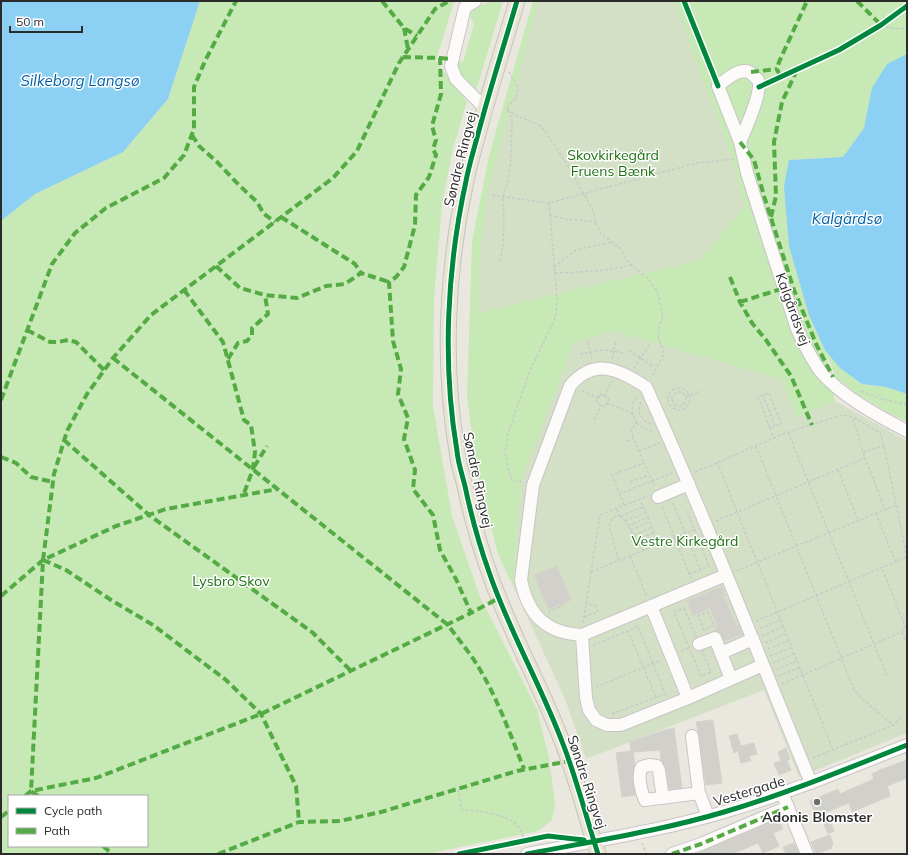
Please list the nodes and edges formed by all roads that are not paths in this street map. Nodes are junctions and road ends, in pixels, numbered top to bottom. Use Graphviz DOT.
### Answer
graph roads {
  1 [pos="475,1"];
  2 [pos="517,1"];
  3 [pos="485,108"];
  4 [pos="740,142"];
  5 [pos="907,431"];
  6 [pos="688,480"];
  7 [pos="661,494"];
  8 [pos="726,575"];
  9 [pos="651,606"];
  10 [pos="582,635"];
  11 [pos="759,640"];
  12 [pos="699,644"];
  13 [pos="721,653"];
  14 [pos="769,664"];
  15 [pos="731,679"];
  16 [pos="688,698"];
  17 [pos="692,736"];
  18 [pos="907,745"];
  19 [pos="811,783"];
  20 [pos="699,793"];
  21 [pos="782,794"];
  22 [pos="663,798"];
  23 [pos="788,807"];
  24 [pos="708,816"];
  25 [pos="596,848"];
  26 [pos="527,854"];
  27 [pos="672,854"];
  28 [pos="807,854"];
  1 -- 3 [label="street"];
  2 -- 3 [label="main road, Søndre Ringvej"];
  3 -- 25 [label="main road, Søndre Ringvej"];
  4 -- 4 [label="street, Kalgårdsvej"];
  4 -- 5 [label="street, Kalgårdsvej"];
  6 -- 7 [label="street"];
  6 -- 8 [label="street"];
  6 -- 10 [label="street"];
  8 -- 9 [label="street"];
  8 -- 11 [label="street"];
  9 -- 10 [label="street"];
  9 -- 16 [label="street"];
  10 -- 16 [label="street"];
  11 -- 13 [label="street"];
  11 -- 14 [label="street"];
  12 -- 13 [label="street"];
  13 -- 15 [label="street"];
  14 -- 15 [label="street"];
  14 -- 19 [label="street"];
  15 -- 16 [label="street"];
  17 -- 20 [label="street"];
  18 -- 19 [label="street, Vestergade"];
  19 -- 21 [label="street, Vestergade"];
  20 -- 22 [label="street"];
  20 -- 24 [label="street"];
  21 -- 23 [label="street"];
  21 -- 24 [label="street, Vestergade"];
  23 -- 27 [label="street"];
  23 -- 28 [label="street"];
  24 -- 25 [label="street, Vestergade"];
  25 -- 26 [label="street, Vestergade"];
}
